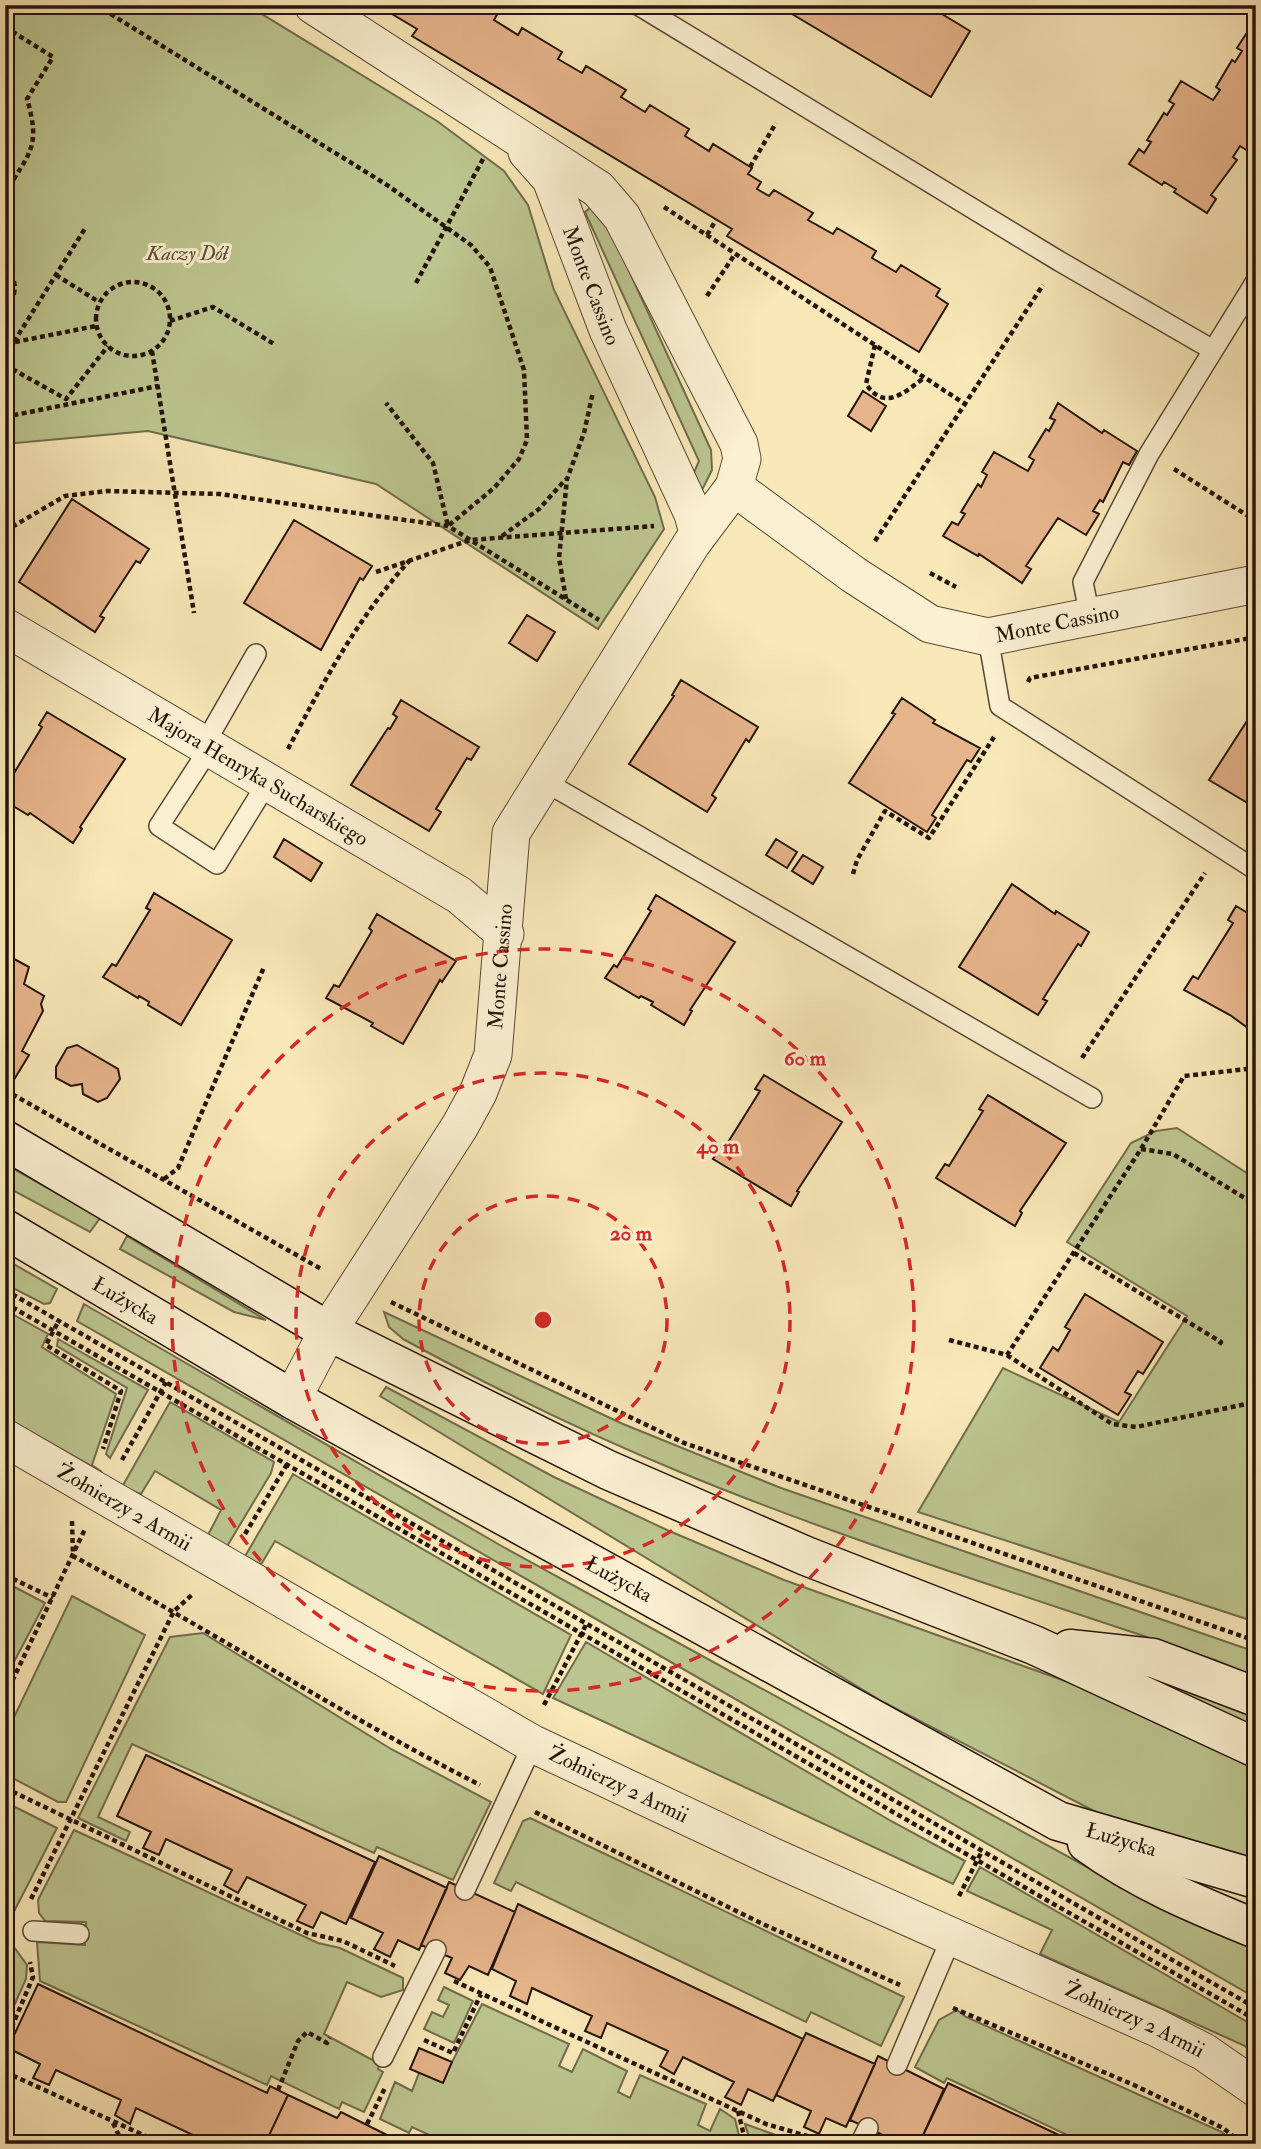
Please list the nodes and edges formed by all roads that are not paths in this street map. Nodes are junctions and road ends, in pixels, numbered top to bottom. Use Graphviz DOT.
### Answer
graph roads {
  1 [pos="313,5"];
  2 [pos="638,5"];
  3 [pos="495,138"];
  4 [pos="1256,281"];
  5 [pos="1213,350"];
  6 [pos="736,482"];
  7 [pos="698,533"];
  8 [pos="1256,584"];
  9 [pos="1090,617"];
  10 [pos="5,627"];
  11 [pos="988,637"];
  12 [pos="256,654"];
  13 [pos="206,747"];
  14 [pos="542,780"];
  15 [pos="267,783"];
  16 [pos="1256,870"];
  17 [pos="505,934"];
  18 [pos="1092,1098"];
  19 [pos="5,1140"];
  20 [pos="5,1229"];
  21 [pos="328,1331"];
  22 [pos="292,1399"];
  23 [pos="5,1438"];
  24 [pos="1034,1645"];
  25 [pos="1256,1697"];
  26 [pos="530,1742"];
  27 [pos="1256,1748"];
  28 [pos="1058,1821"];
  29 [pos="1256,1879"];
  30 [pos="465,1890"];
  31 [pos="1256,1929"];
  32 [pos="33,1931"];
  33 [pos="79,1934"];
  34 [pos="952,1936"];
  35 [pos="436,1950"];
  36 [pos="383,2057"];
  37 [pos="897,2065"];
  38 [pos="1256,2088"];
  1 -- 3 [label="street, Monte Cassino"];
  2 -- 5 [label="lane"];
  3 -- 6 [label="street, Monte Cassino"];
  3 -- 7 [label="street, Monte Cassino"];
  4 -- 5 [label="lane"];
  5 -- 9 [label="lane"];
  6 -- 7 [label="street, Monte Cassino"];
  6 -- 11 [label="street, Monte Cassino"];
  7 -- 14 [label="street, Monte Cassino"];
  8 -- 9 [label="street, Monte Cassino"];
  9 -- 11 [label="street, Monte Cassino"];
  10 -- 13 [label="street, Majora Henryka Sucharskiego"];
  11 -- 16 [label="lane"];
  12 -- 13 [label="lane"];
  13 -- 15 [label="street, Majora Henryka Sucharskiego"];
  13 -- 15 [label="lane"];
  14 -- 17 [label="street, Monte Cassino"];
  14 -- 18 [label="lane"];
  15 -- 17 [label="street, Majora Henryka Sucharskiego"];
  17 -- 21 [label="street, Monte Cassino"];
  19 -- 21 [label="main road"];
  20 -- 22 [label="main road, Łużycka"];
  21 -- 22 [label="street, Monte Cassino"];
  21 -- 24 [label="main road"];
  22 -- 28 [label="main road, Łużycka"];
  23 -- 26 [label="street, Żołnierzy 2 Armii"];
  24 -- 25 [label="main road"];
  24 -- 27 [label="main road"];
  26 -- 30 [label="lane"];
  26 -- 34 [label="street, Żołnierzy 2 Armii"];
  28 -- 29 [label="main road, Łużycka"];
  28 -- 31 [label="main road"];
  32 -- 33 [label="lane"];
  34 -- 37 [label="lane"];
  34 -- 38 [label="street, Żołnierzy 2 Armii"];
  35 -- 36 [label="lane"];
}
